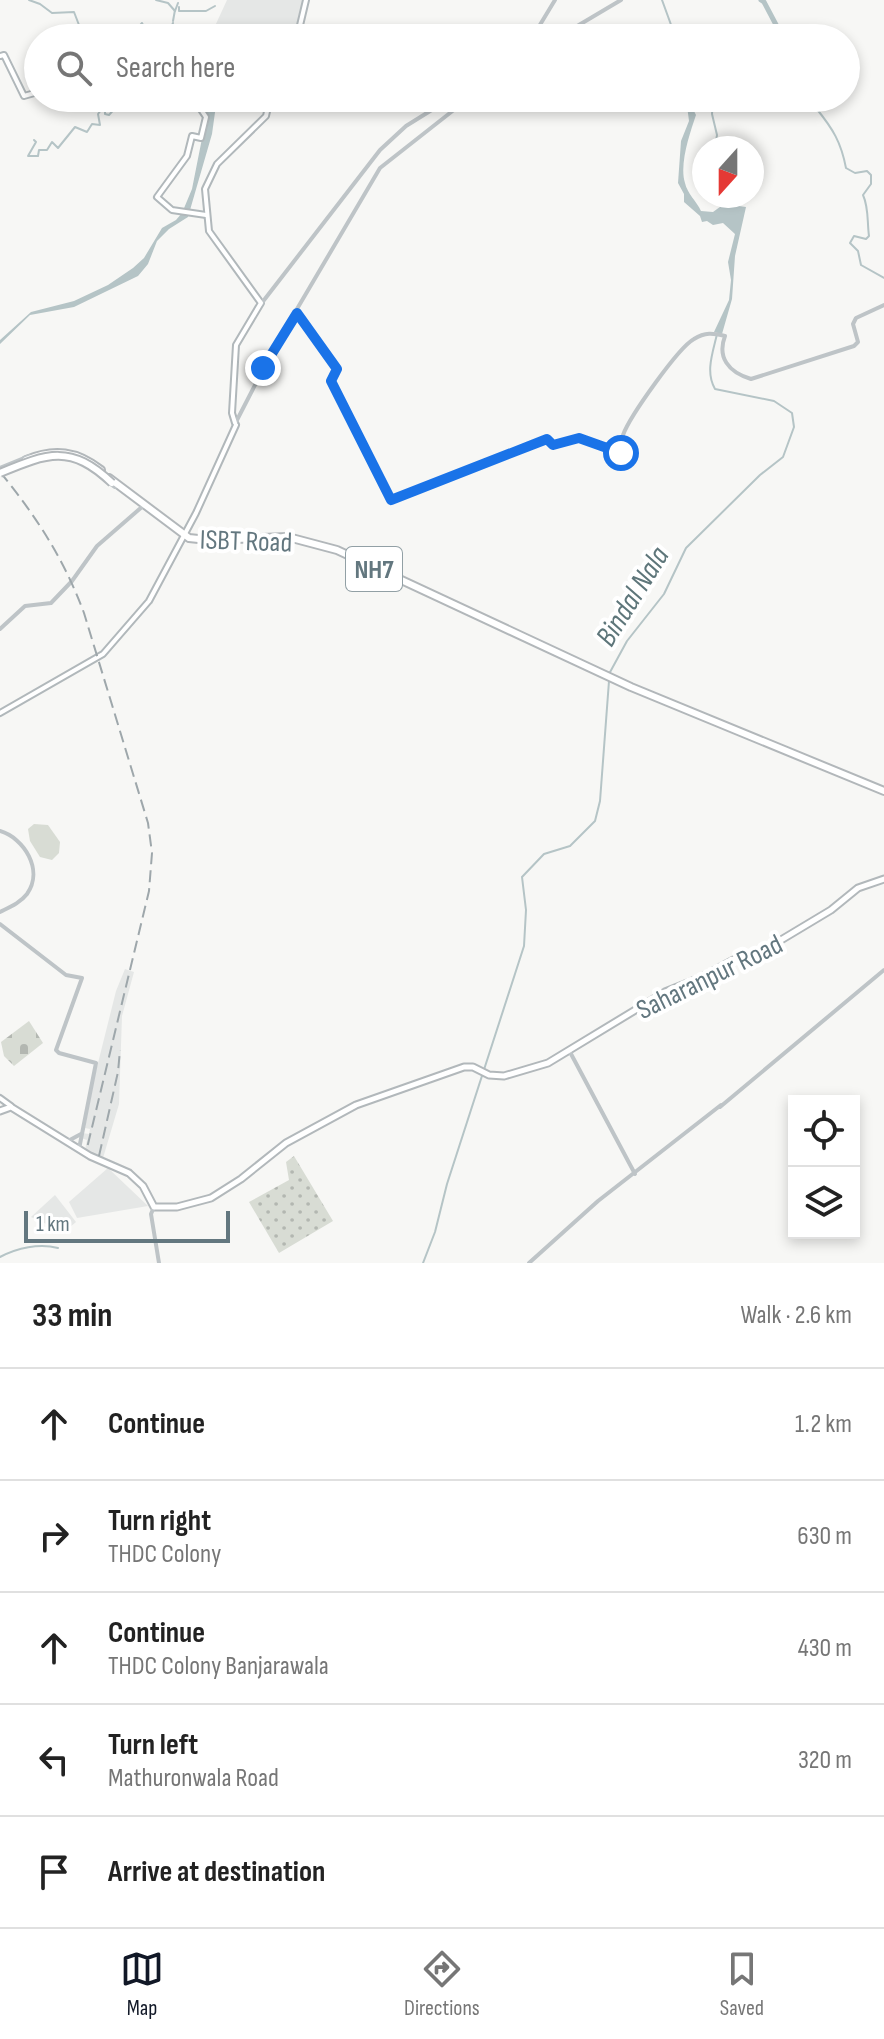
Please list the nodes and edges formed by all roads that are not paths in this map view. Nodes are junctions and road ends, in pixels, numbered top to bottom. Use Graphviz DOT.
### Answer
graph roads {
  1 [pos="306,0"];
  2 [pos="555,0"];
  3 [pos="621,0"];
  4 [pos="300,24"];
  5 [pos="540,24"];
  6 [pos="581,24"];
  7 [pos="0,56"];
  8 [pos="24,95"];
  9 [pos="203,112"];
  10 [pos="267,112"];
  11 [pos="428,112"];
  12 [pos="451,112"];
  13 [pos="206,215"];
  14 [pos="261,304"];
  15 [pos="884,305"];
  16 [pos="296,312"];
  17 [pos="236,423"];
  18 [pos="0,472"];
  19 [pos="114,484"];
  20 [pos="142,506"];
  21 [pos="183,537"];
  22 [pos="0,629"];
  23 [pos="0,713"];
  24 [pos="840,774"];
  25 [pos="884,792"];
  26 [pos="0,831"];
  27 [pos="884,880"];
  28 [pos="0,912"];
  29 [pos="0,924"];
  30 [pos="884,970"];
  31 [pos="572,1054"];
  32 [pos="0,1099"];
  33 [pos="10,1108"];
  34 [pos="0,1112"];
  35 [pos="81,1134"];
  36 [pos="70,1143"];
  37 [pos="79,1149"];
  38 [pos="108,1165"];
  39 [pos="635,1174"];
  40 [pos="153,1208"];
  41 [pos="159,1263"];
  42 [pos="530,1263"];
  1 -- 4 [label="main road"];
  2 -- 5 [label="street"];
  3 -- 6 [label="street"];
  7 -- 8 [label="main road"];
  9 -- 13 [label="main road"];
  10 -- 13 [label="main road"];
  11 -- 14 [label="street"];
  12 -- 16 [label="street"];
  13 -- 14 [label="main road"];
  14 -- 17 [label="main road"];
  15 -- 16 [label="street"];
  16 -- 17 [label="street"];
  17 -- 21 [label="main road"];
  18 -- 19 [label="highway, bridge"];
  19 -- 20 [label="highway, ISBT Road"];
  19 -- 20 [label="highway"];
  20 -- 21 [label="highway, ISBT Road"];
  20 -- 22 [label="street"];
  21 -- 23 [label="main road"];
  21 -- 24 [label="highway, ISBT Road / NH7"];
  24 -- 25 [label="highway, NH7"];
  24 -- 25 [label="highway, NH7"];
  26 -- 28 [label="street"];
  27 -- 31 [label="main road, Saharanpur Road"];
  29 -- 35 [label="street"];
  30 -- 39 [label="street"];
  31 -- 39 [label="street"];
  31 -- 40 [label="main road, Saharanpur Road"];
  32 -- 33 [label="main road"];
  33 -- 34 [label="main road"];
  33 -- 36 [label="main road"];
  35 -- 36 [label="street"];
  35 -- 37 [label="street"];
  36 -- 37 [label="main road"];
  36 -- 38 [label="main road"];
  37 -- 38 [label="main road"];
  38 -- 40 [label="main road"];
  39 -- 42 [label="street"];
  40 -- 41 [label="street"];
}
